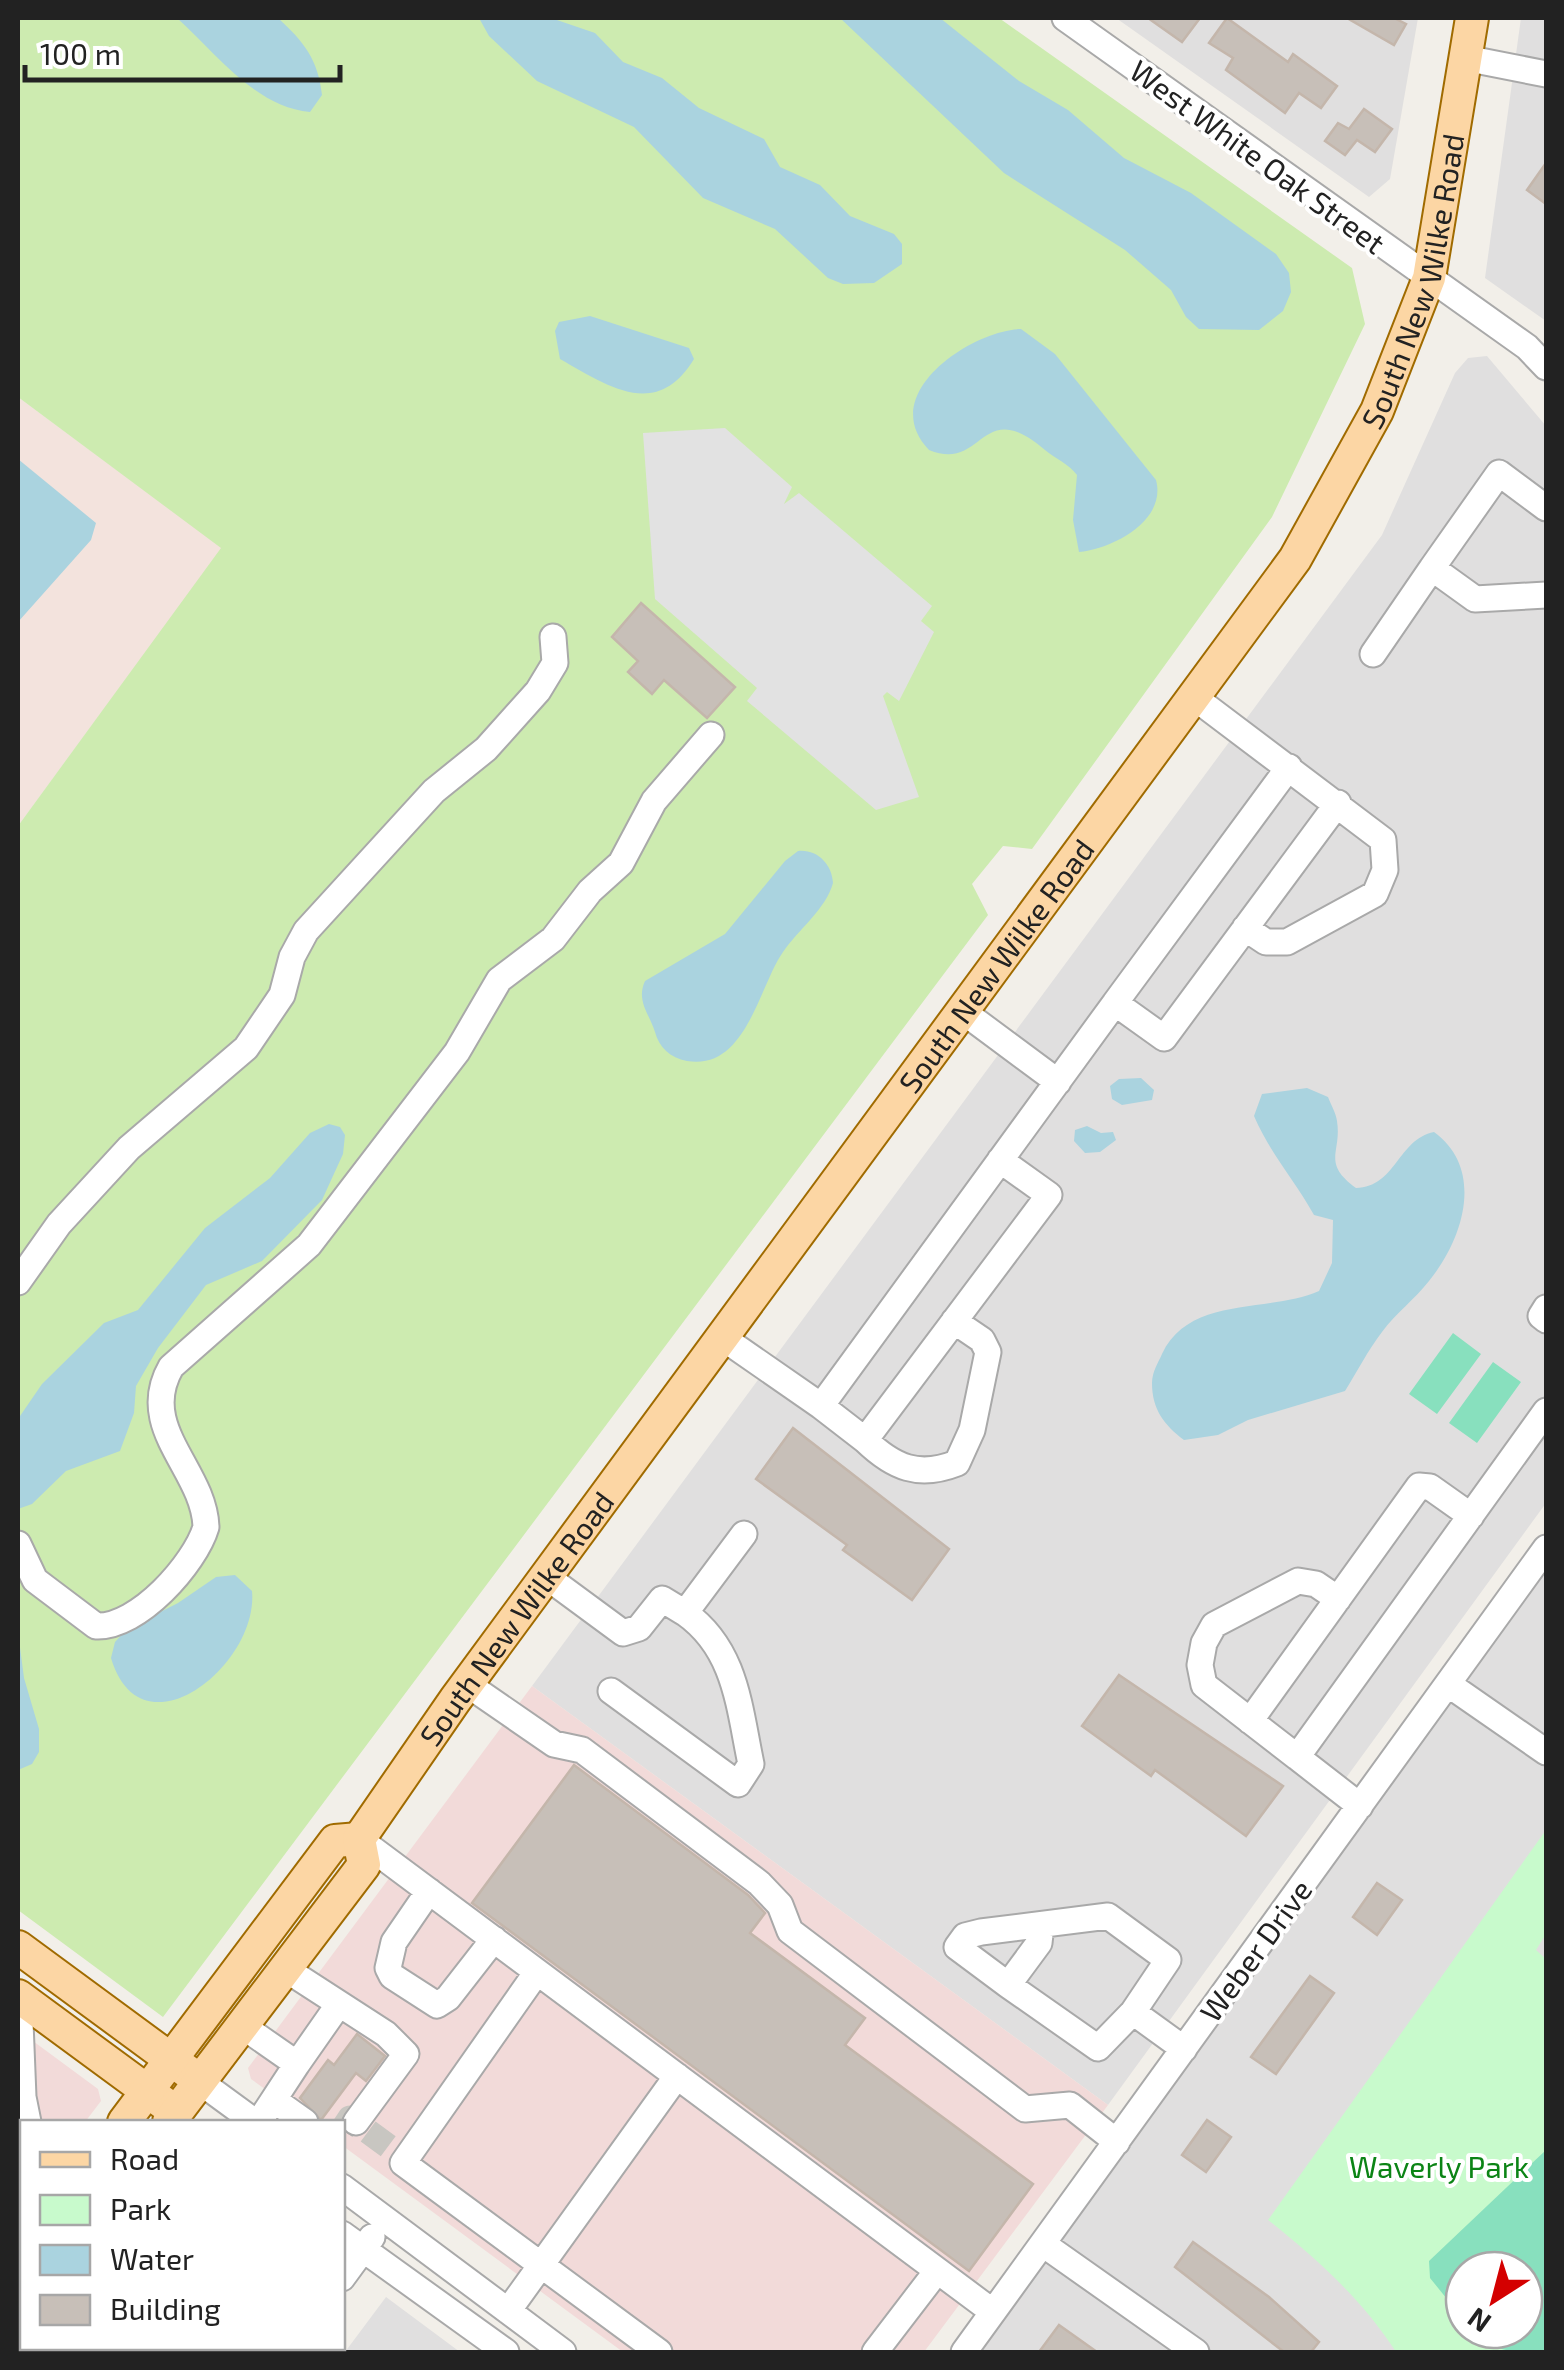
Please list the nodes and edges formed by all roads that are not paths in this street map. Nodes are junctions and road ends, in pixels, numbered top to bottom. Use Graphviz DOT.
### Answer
graph roads {
  1 [pos="1065,18"];
  2 [pos="1472,18"];
  3 [pos="1465,58"];
  4 [pos="1546,74"];
  5 [pos="1429,278"];
  6 [pos="1546,367"];
  7 [pos="1546,508"];
  8 [pos="1432,568"];
  9 [pos="1546,595"];
  10 [pos="553,637"];
  11 [pos="1373,654"];
  12 [pos="1195,698"];
  13 [pos="711,735"];
  14 [pos="1289,767"];
  15 [pos="1338,802"];
  16 [pos="1245,928"];
  17 [pos="1115,1003"];
  18 [pos="965,1013"];
  19 [pos="1058,1082"];
  20 [pos="1000,1160"];
  21 [pos="18,1282"];
  22 [pos="1546,1308"];
  23 [pos="1546,1320"];
  24 [pos="954,1321"];
  25 [pos="723,1338"];
  26 [pos="820,1406"];
  27 [pos="1542,1428"];
  28 [pos="865,1440"];
  29 [pos="1471,1516"];
  30 [pos="744,1534"];
  31 [pos="18,1544"];
  32 [pos="1546,1548"];
  33 [pos="546,1577"];
  34 [pos="1338,1598"];
  35 [pos="684,1614"];
  36 [pos="467,1684"];
  37 [pos="1448,1684"];
  38 [pos="611,1691"];
  39 [pos="1250,1722"];
  40 [pos="1546,1752"];
  41 [pos="1296,1757"];
  42 [pos="1360,1806"];
  43 [pos="359,1839"];
  44 [pos="428,1890"];
  45 [pos="1041,1925"];
  46 [pos="494,1939"];
  47 [pos="18,1947"];
  48 [pos="284,1968"];
  49 [pos="537,1972"];
  50 [pos="1008,1985"];
  51 [pos="18,1996"];
  52 [pos="339,2004"];
  53 [pos="1132,2012"];
  54 [pos="241,2025"];
  55 [pos="1184,2050"];
  56 [pos="171,2060"];
  57 [pos="297,2064"];
  58 [pos="677,2076"];
  59 [pos="200,2081"];
  60 [pos="147,2091"];
  61 [pos="274,2100"];
  62 [pos="179,2119"];
  63 [pos="28,2120"];
  64 [pos="125,2120"];
  65 [pos="254,2120"];
  66 [pos="259,2120"];
  67 [pos="301,2120"];
  68 [pos="356,2122"];
  69 [pos="1117,2142"];
  70 [pos="345,2190"];
  71 [pos="386,2220"];
  72 [pos="353,2242"];
  73 [pos="1044,2244"];
  74 [pos="541,2265"];
  75 [pos="345,2268"];
  76 [pos="938,2271"];
  77 [pos="508,2310"];
  78 [pos="993,2312"];
  79 [pos="506,2352"];
  80 [pos="563,2352"];
  81 [pos="659,2352"];
  82 [pos="875,2352"];
  83 [pos="964,2352"];
  84 [pos="1196,2352"];
  1 -- 5 [label="street, West White Oak Street"];
  2 -- 3 [label="main road, South New Wilke Road"];
  3 -- 4 [label="street"];
  3 -- 5 [label="main road, South New Wilke Road"];
  5 -- 6 [label="street, West White Oak Street"];
  5 -- 12 [label="main road, South New Wilke Road"];
  7 -- 8 [label="street"];
  8 -- 9 [label="street"];
  8 -- 11 [label="street"];
  10 -- 21 [label="street"];
  12 -- 14 [label="street"];
  12 -- 18 [label="main road, South New Wilke Road"];
  13 -- 31 [label="street"];
  14 -- 15 [label="street"];
  14 -- 17 [label="street"];
  15 -- 16 [label="street"];
  15 -- 16 [label="street"];
  16 -- 17 [label="street"];
  17 -- 19 [label="street"];
  18 -- 19 [label="street"];
  18 -- 25 [label="main road, South New Wilke Road"];
  19 -- 20 [label="street"];
  20 -- 24 [label="street"];
  20 -- 26 [label="street"];
  22 -- 23 [label="street"];
  24 -- 28 [label="street"];
  24 -- 28 [label="street"];
  25 -- 26 [label="street"];
  25 -- 33 [label="main road, South New Wilke Road"];
  26 -- 28 [label="street"];
  27 -- 29 [label="street"];
  29 -- 34 [label="street"];
  29 -- 41 [label="street"];
  30 -- 35 [label="street"];
  32 -- 37 [label="street, Weber Drive"];
  33 -- 35 [label="street"];
  33 -- 36 [label="main road, South New Wilke Road"];
  34 -- 39 [label="street"];
  34 -- 39 [label="street"];
  35 -- 38 [label="street"];
  36 -- 43 [label="main road, South New Wilke Road"];
  36 -- 69 [label="street"];
  37 -- 40 [label="street"];
  37 -- 42 [label="street, Weber Drive"];
  39 -- 41 [label="street"];
  41 -- 42 [label="street"];
  42 -- 55 [label="street, Weber Drive"];
  43 -- 44 [label="street"];
  43 -- 48 [label="main road, South New Wilke Road"];
  43 -- 56 [label="main road, South New Wilke Road"];
  44 -- 46 [label="street"];
  44 -- 46 [label="street"];
  45 -- 50 [label="street"];
  45 -- 50 [label="street"];
  45 -- 53 [label="street"];
  46 -- 49 [label="street"];
  47 -- 56 [label="main road"];
  48 -- 52 [label="street"];
  48 -- 54 [label="main road, South New Wilke Road"];
  49 -- 58 [label="street"];
  49 -- 74 [label="street"];
  50 -- 53 [label="street"];
  51 -- 60 [label="main road"];
  51 -- 63 [label="street"];
  52 -- 57 [label="street"];
  52 -- 68 [label="street"];
  53 -- 55 [label="street"];
  54 -- 57 [label="street"];
  54 -- 59 [label="main road, South New Wilke Road"];
  55 -- 69 [label="street, Weber Drive"];
  56 -- 59 [label="main road"];
  56 -- 60 [label="main road, South New Wilke Road"];
  57 -- 61 [label="street"];
  58 -- 74 [label="street"];
  58 -- 76 [label="street"];
  59 -- 62 [label="main road, South New Wilke Road"];
  59 -- 65 [label="street"];
  60 -- 62 [label="main road"];
  60 -- 64 [label="main road, South New Wilke Road"];
  61 -- 66 [label="street"];
  61 -- 67 [label="street"];
  69 -- 73 [label="street, Weber Drive"];
  70 -- 71 [label="street"];
  71 -- 72 [label="street"];
  71 -- 77 [label="street"];
  72 -- 75 [label="street"];
  72 -- 79 [label="street"];
  73 -- 78 [label="street, Weber Drive"];
  73 -- 84 [label="street"];
  74 -- 77 [label="street"];
  74 -- 81 [label="street"];
  76 -- 78 [label="street"];
  76 -- 82 [label="street"];
  77 -- 80 [label="street"];
  78 -- 83 [label="street, Weber Drive"];
}
